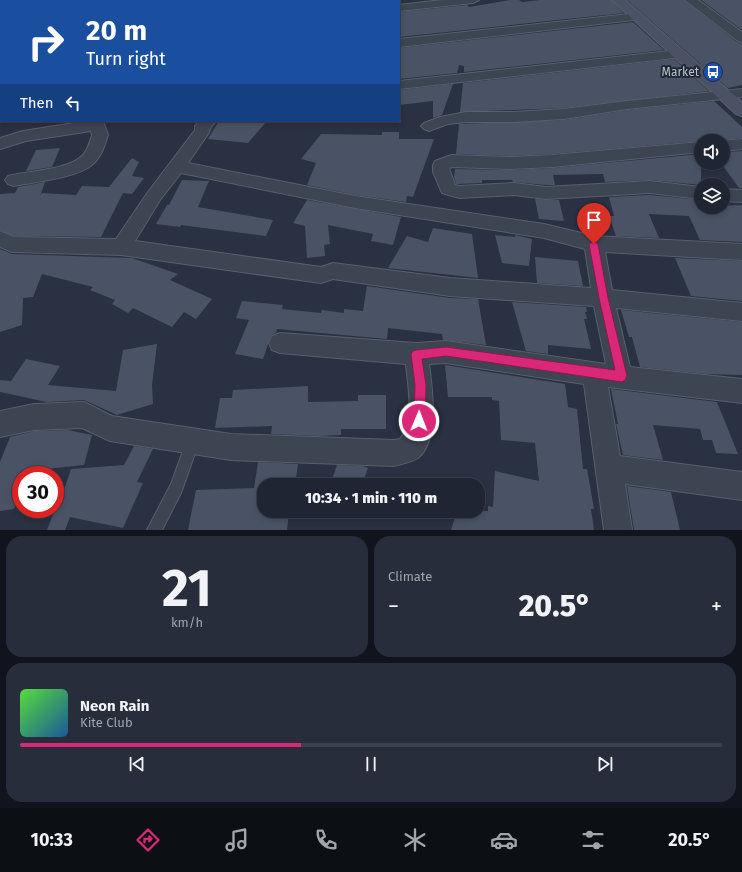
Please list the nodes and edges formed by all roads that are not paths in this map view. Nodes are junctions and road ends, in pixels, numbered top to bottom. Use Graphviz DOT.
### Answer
graph roads {
  1 [pos="473,0"];
  2 [pos="618,0"];
  3 [pos="692,0"];
  4 [pos="400,8"];
  5 [pos="638,17"];
  6 [pos="742,38"];
  7 [pos="400,43"];
  8 [pos="678,54"];
  9 [pos="400,85"];
  10 [pos="742,93"];
  11 [pos="725,96"];
  12 [pos="742,111"];
  13 [pos="207,122"];
  14 [pos="95,123"];
  15 [pos="429,126"];
  16 [pos="0,144"];
  17 [pos="742,144"];
  18 [pos="730,145"];
  19 [pos="694,148"];
  20 [pos="176,166"];
  21 [pos="14,180"];
  22 [pos="448,189"];
  23 [pos="694,193"];
  24 [pos="730,195"];
  25 [pos="742,196"];
  26 [pos="425,213"];
  27 [pos="0,238"];
  28 [pos="594,244"];
  29 [pos="121,247"];
  30 [pos="742,252"];
  31 [pos="603,298"];
  32 [pos="742,312"];
  33 [pos="280,343"];
  34 [pos="416,354"];
  35 [pos="594,374"];
  36 [pos="622,376"];
  37 [pos="742,390"];
  38 [pos="0,424"];
  39 [pos="193,442"];
  40 [pos="608,468"];
  41 [pos="742,486"];
  42 [pos="154,530"];
  43 [pos="618,530"];
  1 -- 4 [label="street"];
  2 -- 5 [label="street"];
  3 -- 6 [label="street"];
  5 -- 7 [label="street"];
  5 -- 8 [label="street"];
  8 -- 9 [label="street"];
  8 -- 11 [label="street"];
  10 -- 11 [label="street"];
  11 -- 12 [label="street"];
  11 -- 15 [label="street"];
  13 -- 20 [label="street"];
  14 -- 16 [label="street"];
  14 -- 21 [label="street"];
  17 -- 18 [label="street"];
  19 -- 22 [label="street"];
  20 -- 26 [label="street"];
  20 -- 29 [label="street"];
  22 -- 23 [label="street"];
  22 -- 26 [label="street"];
  24 -- 25 [label="street"];
  26 -- 28 [label="street"];
  27 -- 29 [label="street"];
  28 -- 30 [label="street"];
  28 -- 31 [label="street"];
  29 -- 31 [label="street"];
  31 -- 32 [label="street"];
  31 -- 36 [label="street"];
  33 -- 34 [label="street"];
  34 -- 35 [label="street"];
  34 -- 39 [label="street"];
  35 -- 36 [label="street"];
  35 -- 40 [label="street"];
  36 -- 37 [label="street"];
  38 -- 39 [label="street"];
  39 -- 42 [label="lane"];
  40 -- 41 [label="street"];
  40 -- 43 [label="street"];
}
